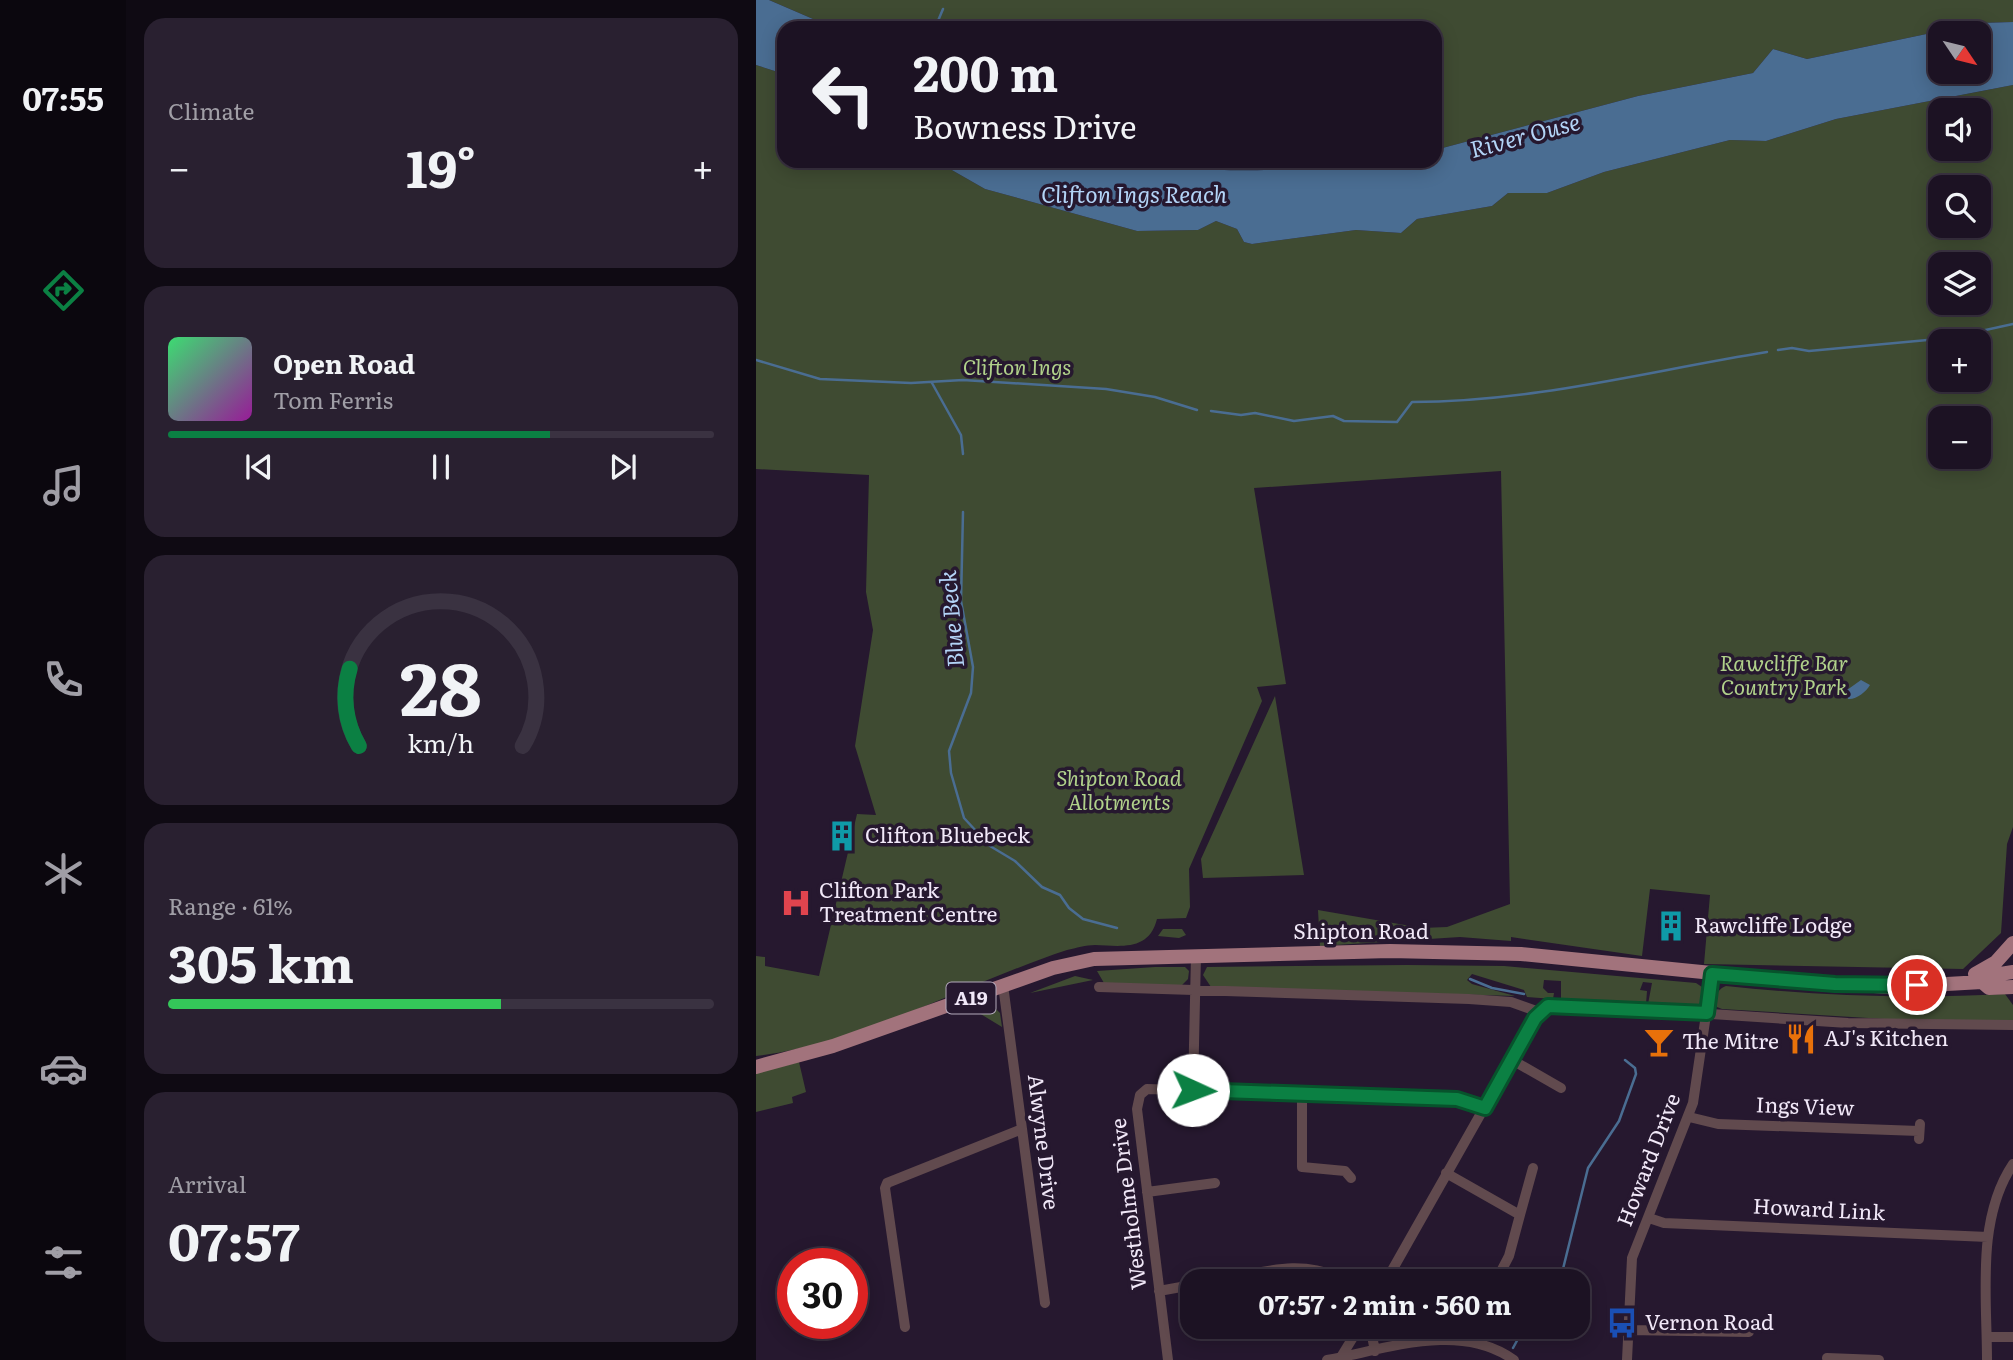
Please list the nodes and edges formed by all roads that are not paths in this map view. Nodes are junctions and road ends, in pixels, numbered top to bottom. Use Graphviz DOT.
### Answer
graph roads {
  1 [pos="2013,943"];
  2 [pos="1196,955"];
  3 [pos="2013,972"];
  4 [pos="1712,974"];
  5 [pos="1982,982"];
  6 [pos="1955,983"];
  7 [pos="1003,985"];
  8 [pos="1098,987"];
  9 [pos="2013,987"];
  10 [pos="1197,991"];
  11 [pos="1539,1012"];
  12 [pos="1707,1013"];
  13 [pos="2013,1025"];
  14 [pos="1512,1060"];
  15 [pos="756,1067"];
  16 [pos="1561,1088"];
  17 [pos="1193,1090"];
  18 [pos="1302,1094"];
  19 [pos="1485,1108"];
  20 [pos="1689,1117"];
  21 [pos="1022,1129"];
  22 [pos="1920,1131"];
  23 [pos="2013,1164"];
  24 [pos="1533,1168"];
  25 [pos="1349,1170"];
  26 [pos="1446,1172"];
  27 [pos="1215,1183"];
  28 [pos="1147,1192"];
  29 [pos="1520,1215"];
  30 [pos="1649,1218"];
  31 [pos="1988,1237"];
  32 [pos="1283,1269"];
  33 [pos="1319,1269"];
  34 [pos="1393,1269"];
  35 [pos="1502,1269"];
  36 [pos="1180,1287"];
  37 [pos="1159,1290"];
  38 [pos="1045,1303"];
  39 [pos="905,1327"];
  40 [pos="1628,1330"];
  41 [pos="1749,1332"];
  42 [pos="1987,1337"];
  43 [pos="2013,1337"];
  44 [pos="1352,1339"];
  45 [pos="1373,1339"];
  46 [pos="1467,1340"];
  47 [pos="1375,1351"];
  48 [pos="1341,1357"];
  49 [pos="1511,1357"];
  50 [pos="1827,1358"];
  51 [pos="1168,1360"];
  52 [pos="1327,1360"];
  53 [pos="1627,1360"];
  54 [pos="1879,1360"];
  55 [pos="1987,1360"];
  1 -- 6 [label="main road"];
  2 -- 4 [label="main road, Shipton Road / A19"];
  2 -- 7 [label="main road, Shipton Road / A19"];
  2 -- 10 [label="street"];
  3 -- 5 [label="main road, Shipton Road / A19"];
  4 -- 6 [label="main road, Shipton Road / A19"];
  4 -- 12 [label="street, Howard Drive"];
  5 -- 6 [label="main road, Shipton Road / A19"];
  5 -- 9 [label="main road, Shipton Road / A19"];
  7 -- 15 [label="main road, Shipton Road / A19"];
  7 -- 21 [label="street, Alwyne Drive"];
  8 -- 10 [label="street"];
  10 -- 11 [label="street"];
  10 -- 17 [label="street"];
  11 -- 12 [label="street"];
  11 -- 14 [label="street"];
  12 -- 13 [label="street"];
  12 -- 20 [label="street, Howard Drive"];
  14 -- 16 [label="street"];
  14 -- 19 [label="street"];
  17 -- 18 [label="street"];
  17 -- 28 [label="street, Westholme Drive"];
  18 -- 19 [label="street"];
  18 -- 25 [label="street"];
  19 -- 26 [label="street"];
  20 -- 22 [label="street, Ings View"];
  20 -- 30 [label="street, Howard Drive"];
  21 -- 38 [label="street, Alwyne Drive"];
  21 -- 39 [label="street"];
  23 -- 31 [label="street"];
  24 -- 29 [label="street"];
  26 -- 29 [label="street"];
  26 -- 34 [label="street"];
  27 -- 28 [label="street"];
  28 -- 37 [label="street, Westholme Drive"];
  29 -- 35 [label="street"];
  30 -- 31 [label="street, Howard Link"];
  30 -- 40 [label="street, Howard Drive"];
  31 -- 42 [label="street"];
  32 -- 33 [label="street"];
  36 -- 37 [label="street"];
  37 -- 51 [label="street, Westholme Drive"];
  40 -- 41 [label="street"];
  40 -- 53 [label="street, Howard Drive"];
  42 -- 43 [label="street"];
  42 -- 55 [label="street"];
  44 -- 48 [label="street"];
  45 -- 47 [label="street"];
  46 -- 47 [label="street"];
  46 -- 49 [label="street"];
  47 -- 48 [label="street"];
  48 -- 52 [label="street"];
  50 -- 54 [label="street"];
}
